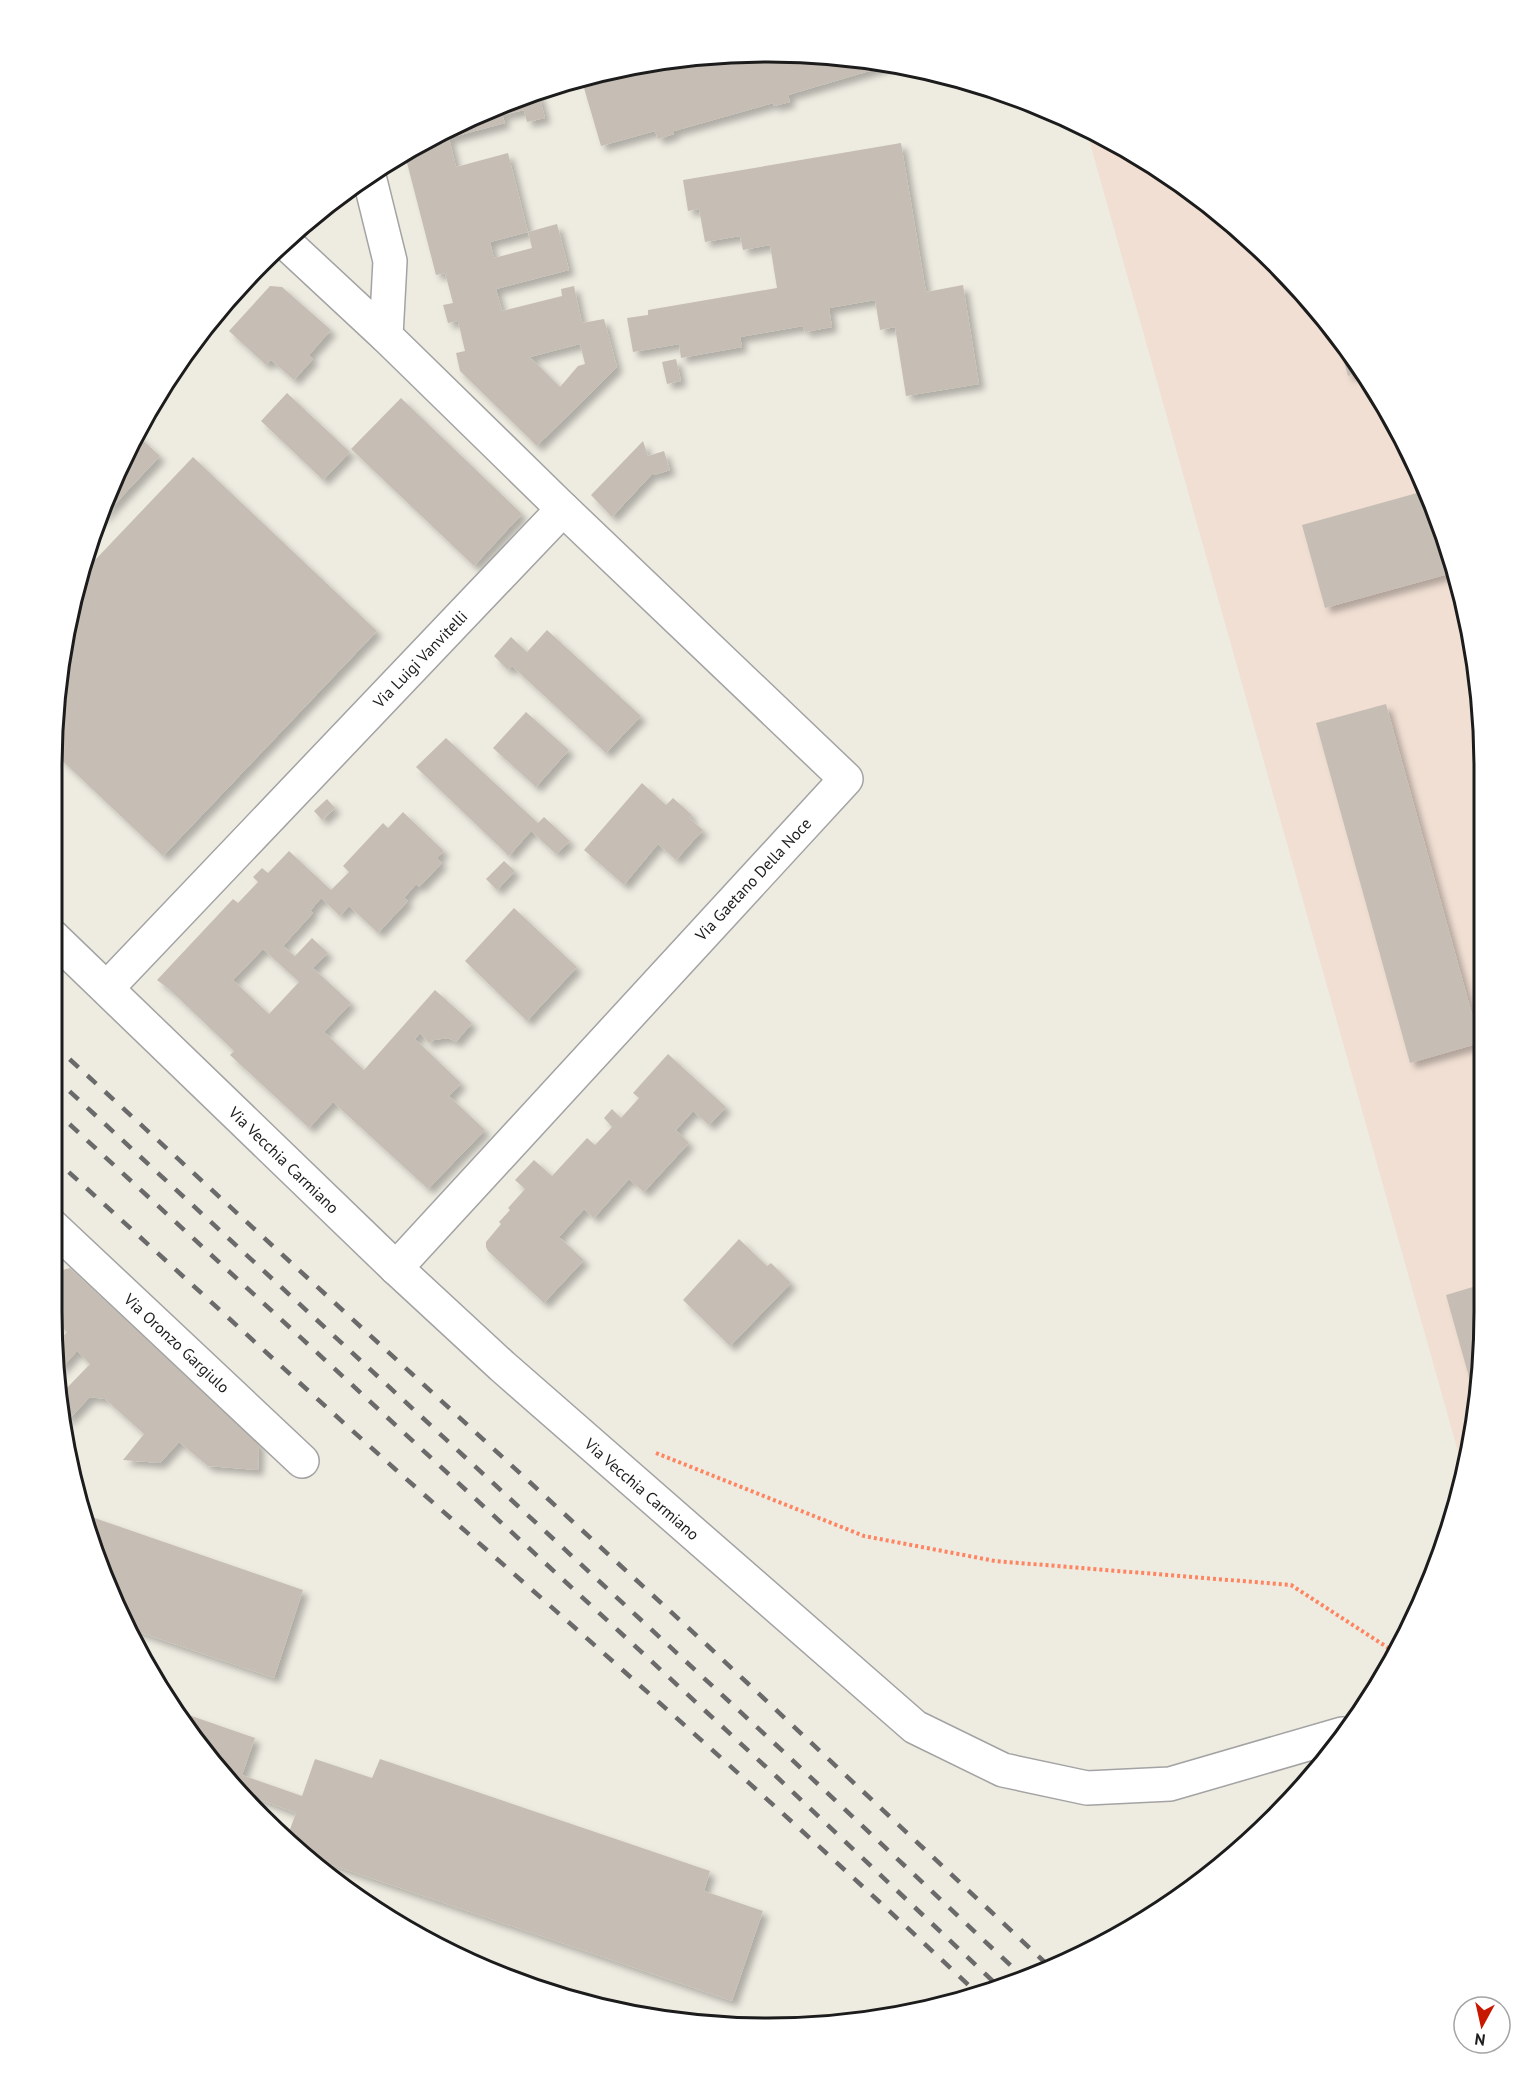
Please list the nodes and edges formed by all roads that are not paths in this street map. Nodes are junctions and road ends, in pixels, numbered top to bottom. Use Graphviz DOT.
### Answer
graph roads {
  1 [pos="371,184"];
  2 [pos="291,247"];
  3 [pos="386,336"];
  4 [pos="563,509"];
  5 [pos="62,945"];
  6 [pos="107,988"];
  7 [pos="62,1240"];
  8 [pos="396,1268"];
  9 [pos="303,1461"];
  10 [pos="1332,1737"];
  1 -- 3 [label="street"];
  2 -- 3 [label="street"];
  3 -- 4 [label="street"];
  4 -- 6 [label="street, Via Luigi Vanvitelli"];
  4 -- 8 [label="street, Via Gaetano Della Noce"];
  5 -- 6 [label="street, Via Vecchia Carmiano"];
  6 -- 8 [label="street, Via Vecchia Carmiano"];
  7 -- 9 [label="street, Via Oronzo Gargiulo"];
  8 -- 10 [label="street, Via Vecchia Carmiano"];
}
